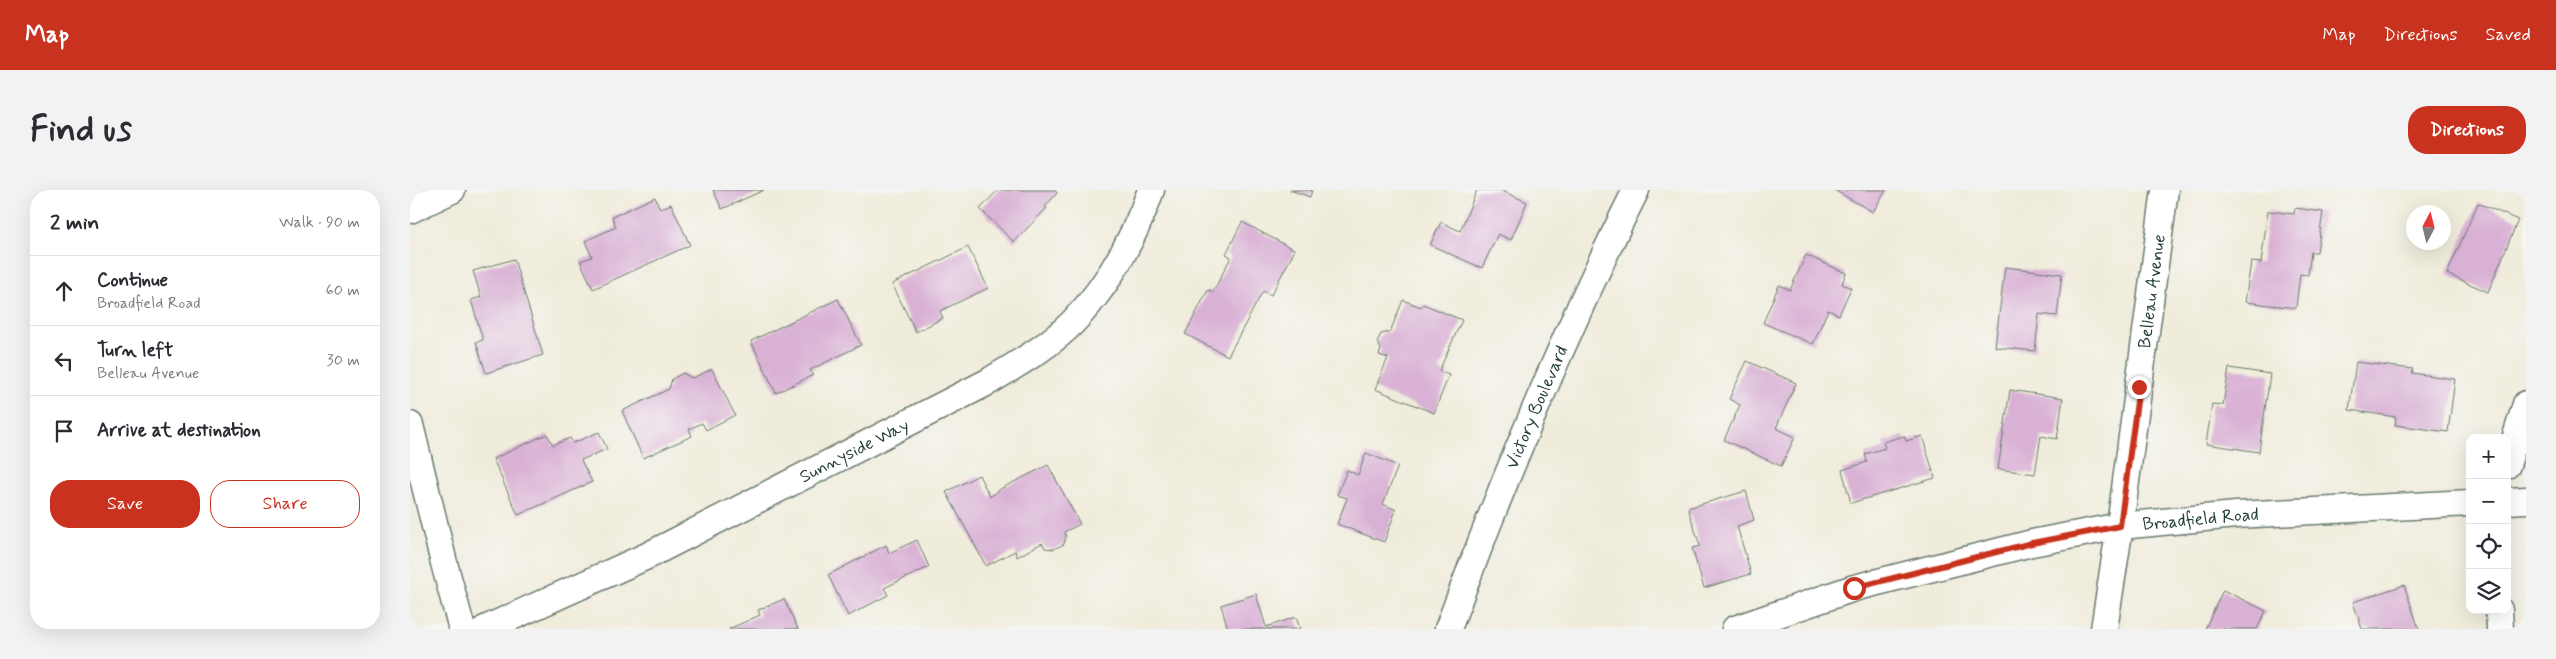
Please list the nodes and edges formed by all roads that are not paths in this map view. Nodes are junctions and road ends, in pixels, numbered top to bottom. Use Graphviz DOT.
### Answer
graph roads {
  1 [pos="452,190"];
  2 [pos="1152,190"];
  3 [pos="1636,190"];
  4 [pos="2165,190"];
  5 [pos="410,210"];
  6 [pos="2526,404"];
  7 [pos="410,425"];
  8 [pos="2511,452"];
  9 [pos="2526,500"];
  10 [pos="2511,501"];
  11 [pos="2466,503"];
  12 [pos="2120,526"];
  13 [pos="2499,614"];
  14 [pos="462,629"];
  15 [pos="485,629"];
  16 [pos="1448,629"];
  17 [pos="1735,629"];
  18 [pos="2104,629"];
  19 [pos="2500,629"];
  1 -- 5 [label="street"];
  2 -- 15 [label="street, Sunnyside Way"];
  3 -- 16 [label="street, Victory Boulevard"];
  4 -- 12 [label="street, Belleau Avenue"];
  6 -- 8 [label="street"];
  7 -- 14 [label="street"];
  9 -- 10 [label="street"];
  11 -- 12 [label="street, Broadfield Road"];
  12 -- 17 [label="street, Broadfield Road"];
  12 -- 18 [label="street, Belleau Avenue"];
  13 -- 19 [label="street"];
}
